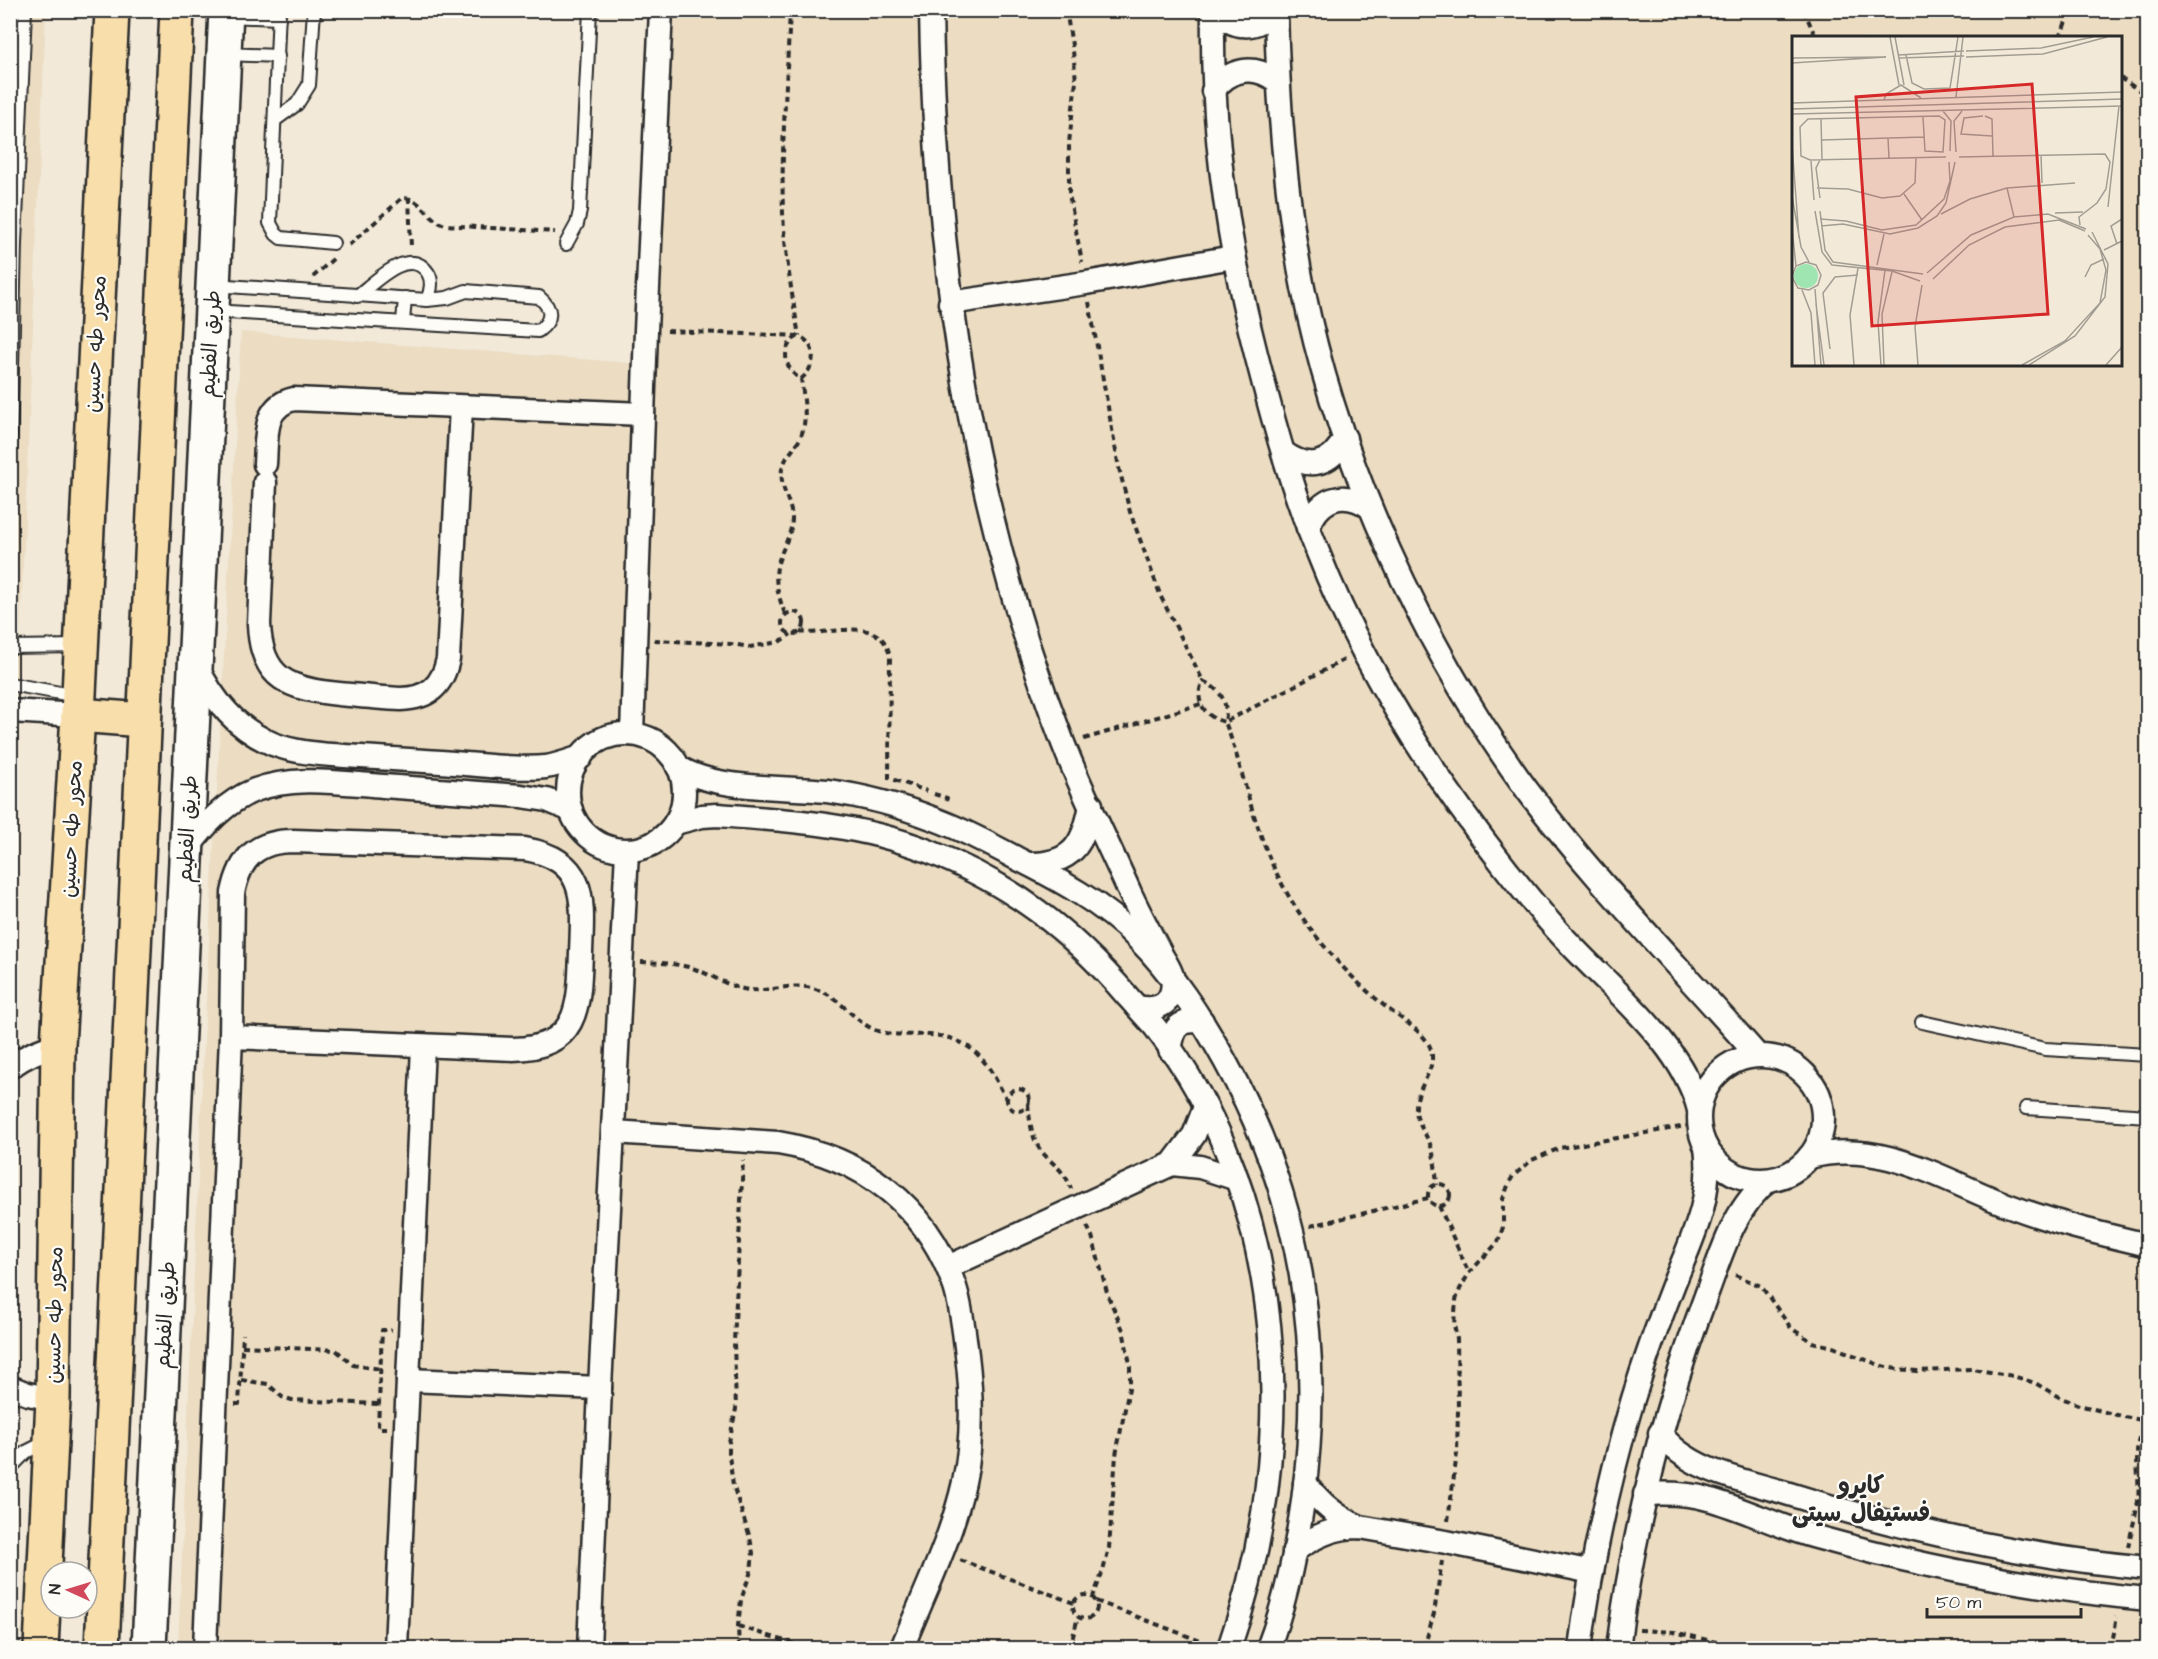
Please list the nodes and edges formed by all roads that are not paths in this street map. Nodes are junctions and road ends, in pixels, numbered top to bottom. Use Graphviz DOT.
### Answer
graph roads {
  1 [pos="25,10"];
  2 [pos="112,10"];
  3 [pos="177,10"];
  4 [pos="314,10"];
  5 [pos="590,10"];
  6 [pos="661,10"];
  7 [pos="931,10"];
  8 [pos="1215,10"];
  9 [pos="1274,10"];
  10 [pos="225,13"];
  11 [pos="279,14"];
  12 [pos="223,54"];
  13 [pos="278,56"];
  14 [pos="1277,81"];
  15 [pos="1213,92"];
  16 [pos="275,120"];
  17 [pos="13,243"];
  18 [pos="333,243"];
  19 [pos="566,244"];
  20 [pos="1233,257"];
  21 [pos="320,293"];
  22 [pos="357,296"];
  23 [pos="212,298"];
  24 [pos="405,298"];
  25 [pos="427,300"];
  26 [pos="950,303"];
  27 [pos="317,316"];
  28 [pos="403,322"];
  29 [pos="461,407"];
  30 [pos="643,414"];
  31 [pos="1345,438"];
  32 [pos="10,450"];
  33 [pos="1284,453"];
  34 [pos="1370,507"];
  35 [pos="1308,528"];
  36 [pos="80,646"];
  37 [pos="10,647"];
  38 [pos="195,664"];
  39 [pos="10,684"];
  40 [pos="78,706"];
  41 [pos="10,711"];
  42 [pos="143,720"];
  43 [pos="632,734"];
  44 [pos="581,757"];
  45 [pos="678,767"];
  46 [pos="1091,805"];
  47 [pos="571,810"];
  48 [pos="675,823"];
  49 [pos="186,851"];
  50 [pos="627,851"];
  51 [pos="1029,864"];
  52 [pos="1172,975"];
  53 [pos="1137,1007"];
  54 [pos="1202,1021"];
  55 [pos="1922,1022"];
  56 [pos="231,1037"];
  57 [pos="58,1045"];
  58 [pos="423,1046"];
  59 [pos="1170,1050"];
  60 [pos="1757,1055"];
  61 [pos="2148,1055"];
  62 [pos="10,1067"];
  63 [pos="1205,1107"];
  64 [pos="2026,1108"];
  65 [pos="1699,1116"];
  66 [pos="2148,1116"];
  67 [pos="614,1132"];
  68 [pos="1706,1147"];
  69 [pos="1809,1157"];
  70 [pos="1172,1164"];
  71 [pos="1237,1179"];
  72 [pos="1768,1180"];
  73 [pos="2148,1245"];
  74 [pos="948,1268"];
  75 [pos="408,1380"];
  76 [pos="10,1387"];
  77 [pos="600,1388"];
  78 [pos="53,1399"];
  79 [pos="1660,1433"];
  80 [pos="52,1439"];
  81 [pos="10,1468"];
  82 [pos="1305,1483"];
  83 [pos="1645,1494"];
  84 [pos="1360,1527"];
  85 [pos="1294,1551"];
  86 [pos="2136,1568"];
  87 [pos="1592,1572"];
  88 [pos="2148,1599"];
  89 [pos="1619,1639"];
  90 [pos="41,1648"];
  91 [pos="102,1648"];
  92 [pos="150,1648"];
  93 [pos="205,1648"];
  94 [pos="396,1648"];
  95 [pos="589,1648"];
  96 [pos="902,1648"];
  97 [pos="1229,1648"];
  98 [pos="1268,1648"];
  99 [pos="1580,1648"];
  1 -- 17 [label="lane"];
  2 -- 36 [label="main road, محور طه حسين"];
  3 -- 42 [label="main road"];
  4 -- 16 [label="lane"];
  5 -- 19 [label="lane"];
  6 -- 30 [label="street"];
  7 -- 26 [label="street"];
  8 -- 9 [label="street"];
  8 -- 15 [label="street"];
  9 -- 14 [label="street"];
  10 -- 11 [label="lane"];
  10 -- 12 [label="street, طريق الفطيم"];
  11 -- 13 [label="lane"];
  12 -- 13 [label="lane"];
  12 -- 23 [label="street, طريق الفطيم"];
  13 -- 16 [label="lane"];
  14 -- 15 [label="street"];
  14 -- 31 [label="street"];
  15 -- 20 [label="street"];
  16 -- 18 [label="lane"];
  17 -- 32 [label="lane"];
  20 -- 26 [label="street"];
  20 -- 33 [label="street"];
  21 -- 22 [label="lane"];
  21 -- 23 [label="lane"];
  21 -- 27 [label="lane"];
  22 -- 24 [label="lane"];
  22 -- 25 [label="lane"];
  23 -- 27 [label="lane"];
  23 -- 38 [label="street, طريق الفطيم"];
  24 -- 25 [label="lane"];
  24 -- 28 [label="lane"];
  25 -- 28 [label="lane"];
  26 -- 46 [label="street"];
  27 -- 28 [label="lane"];
  29 -- 29 [label="street"];
  29 -- 30 [label="street"];
  30 -- 43 [label="street"];
  31 -- 33 [label="street"];
  31 -- 34 [label="street"];
  33 -- 35 [label="street"];
  34 -- 35 [label="street"];
  34 -- 60 [label="street"];
  35 -- 65 [label="street"];
  36 -- 37 [label="lane"];
  36 -- 40 [label="main road, محور طه حسين"];
  38 -- 44 [label="street"];
  38 -- 49 [label="street, طريق الفطيم"];
  39 -- 40 [label="lane"];
  40 -- 41 [label="street"];
  40 -- 42 [label="main road"];
  40 -- 57 [label="main road, محور طه حسين"];
  42 -- 91 [label="main road"];
  43 -- 44 [label="street"];
  43 -- 45 [label="street"];
  44 -- 47 [label="street"];
  45 -- 48 [label="street"];
  45 -- 51 [label="street"];
  46 -- 51 [label="street"];
  46 -- 52 [label="street"];
  47 -- 49 [label="street"];
  47 -- 50 [label="street"];
  48 -- 50 [label="street"];
  48 -- 53 [label="street"];
  49 -- 92 [label="street, طريق الفطيم"];
  50 -- 67 [label="street"];
  51 -- 52 [label="street"];
  52 -- 53 [label="street"];
  52 -- 54 [label="street"];
  53 -- 59 [label="street"];
  54 -- 59 [label="street"];
  54 -- 82 [label="street"];
  55 -- 61 [label="lane"];
  56 -- 58 [label="street"];
  56 -- 58 [label="street"];
  56 -- 93 [label="street"];
  57 -- 62 [label="street"];
  57 -- 78 [label="main road, محور طه حسين"];
  58 -- 75 [label="street"];
  59 -- 63 [label="street"];
  60 -- 65 [label="street"];
  60 -- 69 [label="street"];
  63 -- 70 [label="street"];
  63 -- 71 [label="street"];
  64 -- 66 [label="lane"];
  65 -- 68 [label="street"];
  67 -- 74 [label="street"];
  67 -- 77 [label="street"];
  68 -- 72 [label="street"];
  68 -- 87 [label="street"];
  69 -- 72 [label="street"];
  69 -- 73 [label="street"];
  70 -- 71 [label="street"];
  70 -- 74 [label="street"];
  71 -- 97 [label="street"];
  72 -- 79 [label="street"];
  74 -- 96 [label="street"];
  75 -- 77 [label="street"];
  75 -- 94 [label="street"];
  76 -- 78 [label="street"];
  77 -- 95 [label="street"];
  78 -- 80 [label="main road, محور طه حسين"];
  79 -- 83 [label="street"];
  79 -- 86 [label="street"];
  80 -- 81 [label="lane"];
  80 -- 90 [label="main road, محور طه حسين"];
  82 -- 84 [label="street"];
  82 -- 85 [label="street"];
  83 -- 88 [label="street"];
  83 -- 89 [label="street"];
  84 -- 85 [label="street"];
  84 -- 87 [label="street"];
  85 -- 98 [label="street"];
  87 -- 99 [label="street"];
}
